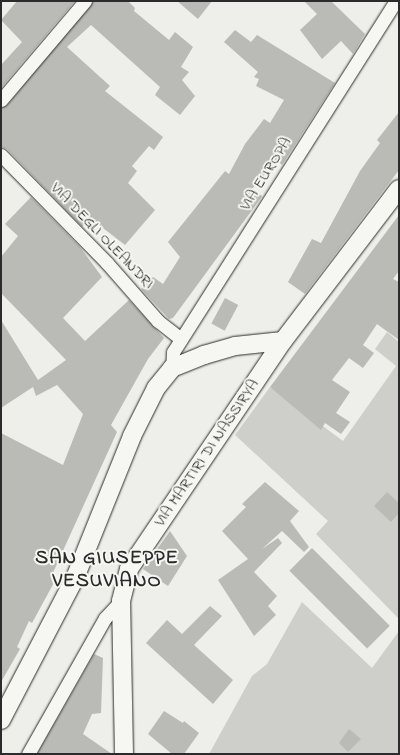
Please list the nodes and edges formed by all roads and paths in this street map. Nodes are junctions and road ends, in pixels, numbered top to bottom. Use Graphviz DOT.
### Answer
graph roads {
  1 [pos="85,1"];
  2 [pos="396,1"];
  3 [pos="1,100"];
  4 [pos="1,155"];
  5 [pos="399,189"];
  6 [pos="181,339"];
  7 [pos="283,341"];
  8 [pos="172,368"];
  9 [pos="121,601"];
  10 [pos="1,720"];
  11 [pos="28,754"];
  12 [pos="124,754"];
  1 -- 3 [label="street"];
  2 -- 6 [label="street, VIA EUROPA"];
  4 -- 6 [label="street, VIA DEGLI OLEANDRI"];
  5 -- 7 [label="main road, VIA MARTIRI DI NASSIRYA"];
  6 -- 8 [label="street, VIA EUROPA"];
  7 -- 8 [label="main road"];
  7 -- 9 [label="main road, VIA MARTIRI DI NASSIRYA"];
  8 -- 10 [label="main road"];
  9 -- 11 [label="street"];
  9 -- 12 [label="main road, VIA MARTIRI DI NASSIRYA"];
}
